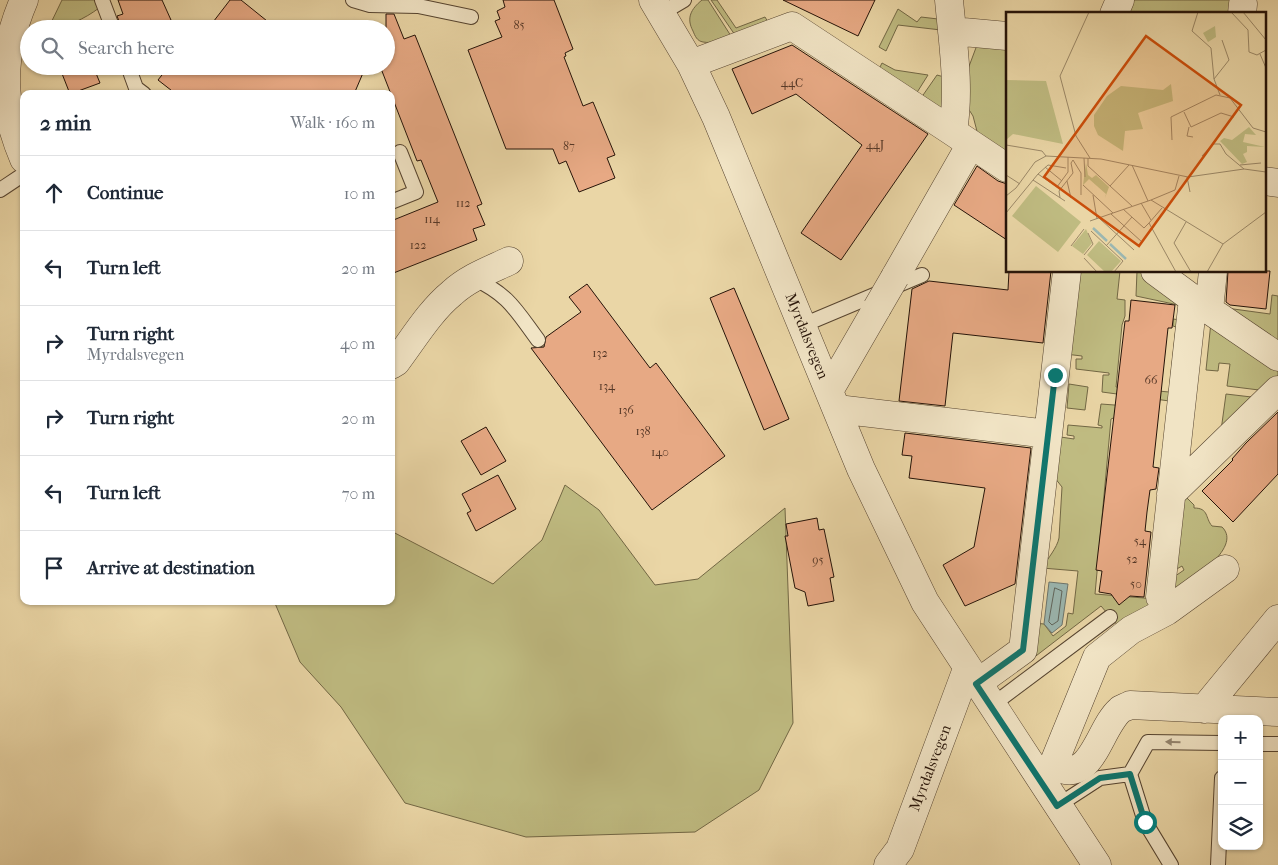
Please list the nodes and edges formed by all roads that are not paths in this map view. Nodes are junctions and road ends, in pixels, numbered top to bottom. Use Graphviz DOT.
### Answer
graph roads {
  1 [pos="24,0"];
  2 [pos="102,0"];
  3 [pos="354,0"];
  4 [pos="949,0"];
  5 [pos="1120,0"];
  6 [pos="666,4"];
  7 [pos="1115,12"];
  8 [pos="471,16"];
  9 [pos="110,20"];
  10 [pos="952,31"];
  11 [pos="1006,36"];
  12 [pos="691,64"];
  13 [pos="131,75"];
  14 [pos="139,90"];
  15 [pos="962,138"];
  16 [pos="20,148"];
  17 [pos="400,152"];
  18 [pos="1006,167"];
  19 [pos="20,177"];
  20 [pos="0,190"];
  21 [pos="395,200"];
  22 [pos="509,261"];
  23 [pos="1067,272"];
  24 [pos="1156,272"];
  25 [pos="1213,272"];
  26 [pos="922,275"];
  27 [pos="473,278"];
  28 [pos="1201,305"];
  29 [pos="803,325"];
  30 [pos="538,340"];
  31 [pos="1278,357"];
  32 [pos="395,363"];
  33 [pos="1278,390"];
  34 [pos="833,400"];
  35 [pos="1048,434"];
  36 [pos="1171,494"];
  37 [pos="1225,569"];
  38 [pos="1160,597"];
  39 [pos="1110,617"];
  40 [pos="1278,619"];
  41 [pos="972,676"];
  42 [pos="991,706"];
  43 [pos="1204,709"];
  44 [pos="1278,712"];
  45 [pos="1218,743"];
  46 [pos="1263,744"];
  47 [pos="1278,744"];
  48 [pos="1130,774"];
  49 [pos="1221,805"];
  50 [pos="1057,806"];
  51 [pos="888,865"];
  52 [pos="1097,865"];
  53 [pos="1171,865"];
  54 [pos="1218,865"];
  1 -- 16 [label="street"];
  2 -- 9 [label="lane"];
  3 -- 8 [label="lane"];
  4 -- 10 [label="street"];
  5 -- 7 [label="street"];
  6 -- 12 [label="street, Myrdalsvegen"];
  10 -- 11 [label="street"];
  10 -- 15 [label="street"];
  12 -- 15 [label="street"];
  12 -- 29 [label="street, Myrdalsvegen"];
  13 -- 14 [label="lane"];
  15 -- 18 [label="street"];
  15 -- 34 [label="street, bridge"];
  17 -- 21 [label="lane"];
  19 -- 20 [label="lane"];
  22 -- 27 [label="street"];
  23 -- 35 [label="street"];
  24 -- 28 [label="street"];
  25 -- 28 [label="street"];
  26 -- 29 [label="lane"];
  27 -- 30 [label="lane"];
  27 -- 32 [label="street"];
  28 -- 31 [label="street"];
  28 -- 36 [label="street"];
  29 -- 34 [label="street, Myrdalsvegen"];
  33 -- 36 [label="street"];
  34 -- 35 [label="street"];
  34 -- 41 [label="street, Myrdalsvegen"];
  35 -- 41 [label="street"];
  36 -- 38 [label="street"];
  37 -- 43 [label="street"];
  39 -- 42 [label="lane"];
  40 -- 43 [label="street"];
  41 -- 42 [label="street, Myrdalsvegen"];
  41 -- 51 [label="street, Myrdalsvegen"];
  42 -- 50 [label="street, Myrdalsvegen"];
  43 -- 44 [label="street"];
  45 -- 48 [label="lane, one-way"];
  46 -- 47 [label="lane"];
  48 -- 50 [label="lane"];
  48 -- 53 [label="lane"];
  49 -- 54 [label="lane"];
  50 -- 52 [label="street, Myrdalsvegen"];
}
